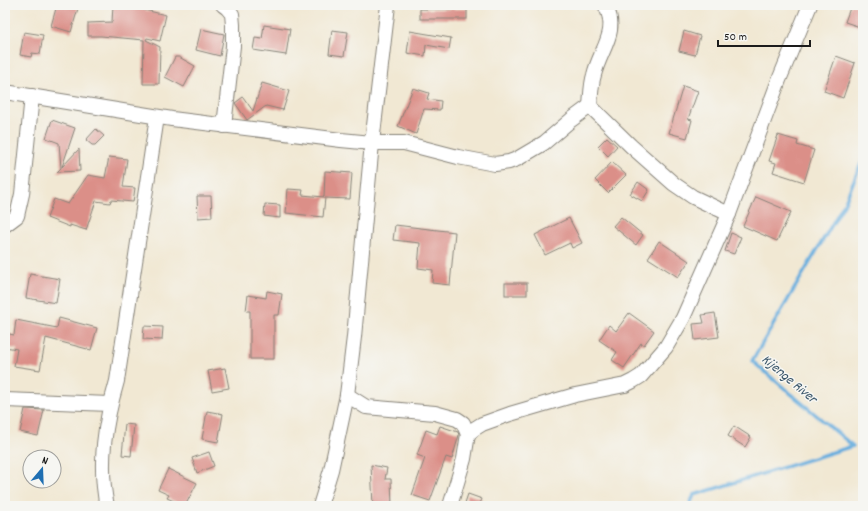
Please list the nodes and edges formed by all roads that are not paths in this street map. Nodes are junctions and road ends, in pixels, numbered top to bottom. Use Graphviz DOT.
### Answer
graph roads {
  1 [pos="223,5"];
  2 [pos="388,5"];
  3 [pos="605,5"];
  4 [pos="810,5"];
  5 [pos="5,92"];
  6 [pos="32,96"];
  7 [pos="590,106"];
  8 [pos="157,117"];
  9 [pos="224,126"];
  10 [pos="372,143"];
  11 [pos="729,214"];
  12 [pos="5,225"];
  13 [pos="347,396"];
  14 [pos="5,400"];
  15 [pos="110,404"];
  16 [pos="468,434"];
  17 [pos="107,506"];
  18 [pos="320,506"];
  19 [pos="450,506"];
  1 -- 9 [label="street"];
  2 -- 10 [label="street"];
  3 -- 7 [label="street"];
  4 -- 11 [label="street"];
  5 -- 6 [label="street"];
  6 -- 8 [label="street"];
  6 -- 12 [label="street"];
  7 -- 10 [label="street"];
  7 -- 11 [label="street"];
  8 -- 9 [label="street"];
  8 -- 15 [label="street"];
  9 -- 10 [label="street"];
  10 -- 13 [label="street"];
  11 -- 16 [label="street"];
  13 -- 16 [label="street"];
  13 -- 18 [label="street"];
  14 -- 15 [label="street"];
  15 -- 17 [label="street"];
  16 -- 19 [label="street"];
}
